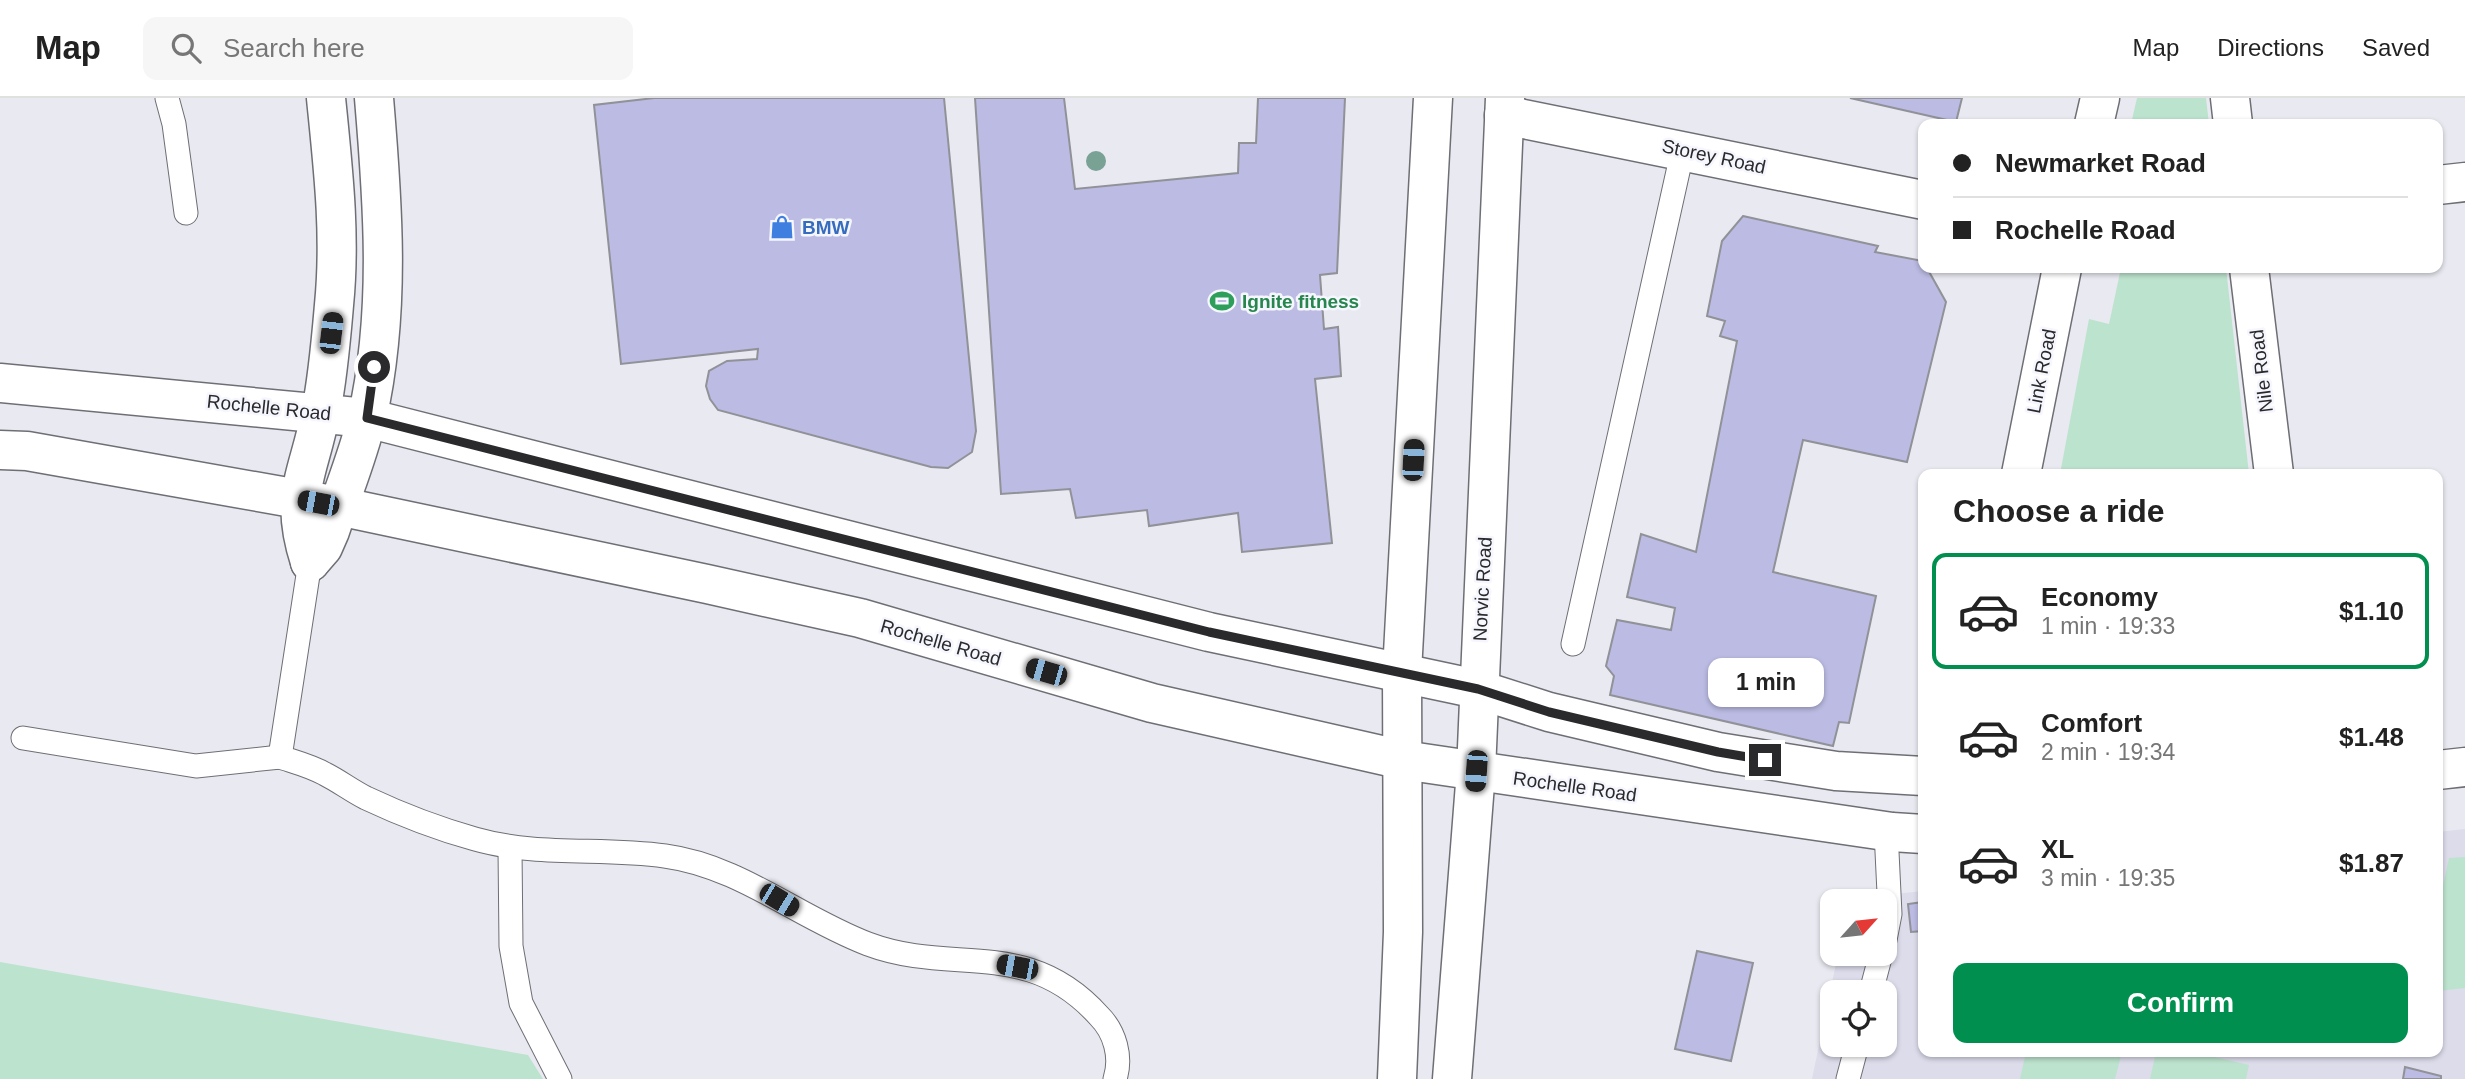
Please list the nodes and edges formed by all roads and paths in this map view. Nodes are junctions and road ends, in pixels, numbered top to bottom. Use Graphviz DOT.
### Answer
graph roads {
  1 [pos="167,98"];
  2 [pos="326,98"];
  3 [pos="374,98"];
  4 [pos="1433,98"];
  5 [pos="2100,98"];
  6 [pos="2230,98"];
  7 [pos="1504,106"];
  8 [pos="2095,119"];
  9 [pos="2232,119"];
  10 [pos="1683,149"];
  11 [pos="2465,182"];
  12 [pos="2443,184"];
  13 [pos="1918,200"];
  14 [pos="186,213"];
  15 [pos="2061,273"];
  16 [pos="2250,273"];
  17 [pos="0,383"];
  18 [pos="321,411"];
  19 [pos="367,418"];
  20 [pos="0,450"];
  21 [pos="2022,469"];
  22 [pos="2273,469"];
  23 [pos="298,499"];
  24 [pos="338,506"];
  25 [pos="310,562"];
  26 [pos="1573,644"];
  27 [pos="1402,672"];
  28 [pos="1478,689"];
  29 [pos="23,738"];
  30 [pos="280,757"];
  31 [pos="1403,760"];
  32 [pos="2465,767"];
  33 [pos="2443,769"];
  34 [pos="1476,771"];
  35 [pos="1918,776"];
  36 [pos="1886,831"];
  37 [pos="1918,834"];
  38 [pos="510,849"];
  39 [pos="1889,889"];
  40 [pos="1854,1057"];
  41 [pos="560,1079"];
  42 [pos="1115,1079"];
  43 [pos="1397,1079"];
  44 [pos="1452,1079"];
  45 [pos="1848,1079"];
  1 -- 14 [label="lane"];
  2 -- 18 [label="street"];
  3 -- 19 [label="street"];
  4 -- 27 [label="street"];
  5 -- 8 [label="street"];
  6 -- 9 [label="street"];
  7 -- 10 [label="street, Storey Road"];
  7 -- 28 [label="street, Norvic Road"];
  10 -- 13 [label="street, Storey Road"];
  10 -- 26 [label="lane"];
  11 -- 12 [label="street"];
  15 -- 21 [label="street, Link Road"];
  16 -- 22 [label="street, Nile Road"];
  17 -- 18 [label="street, Rochelle Road"];
  18 -- 19 [label="street, Rochelle Road"];
  18 -- 23 [label="street"];
  19 -- 24 [label="street"];
  19 -- 27 [label="street, Rochelle Road"];
  20 -- 23 [label="street, Rochelle Road"];
  23 -- 24 [label="street, Rochelle Road"];
  23 -- 25 [label="street"];
  24 -- 25 [label="street"];
  24 -- 31 [label="street, Rochelle Road"];
  25 -- 30 [label="lane"];
  27 -- 28 [label="street, Rochelle Road"];
  27 -- 31 [label="street"];
  28 -- 34 [label="street, Norvic Road"];
  28 -- 35 [label="street, Rochelle Road"];
  29 -- 30 [label="lane"];
  30 -- 38 [label="lane"];
  31 -- 34 [label="street, Rochelle Road"];
  31 -- 43 [label="street"];
  32 -- 33 [label="street"];
  34 -- 36 [label="street, Rochelle Road"];
  34 -- 44 [label="street, Norvic Road"];
  36 -- 37 [label="street, Rochelle Road"];
  36 -- 39 [label="lane"];
  38 -- 41 [label="lane"];
  38 -- 42 [label="lane"];
  40 -- 45 [label="lane"];
}
